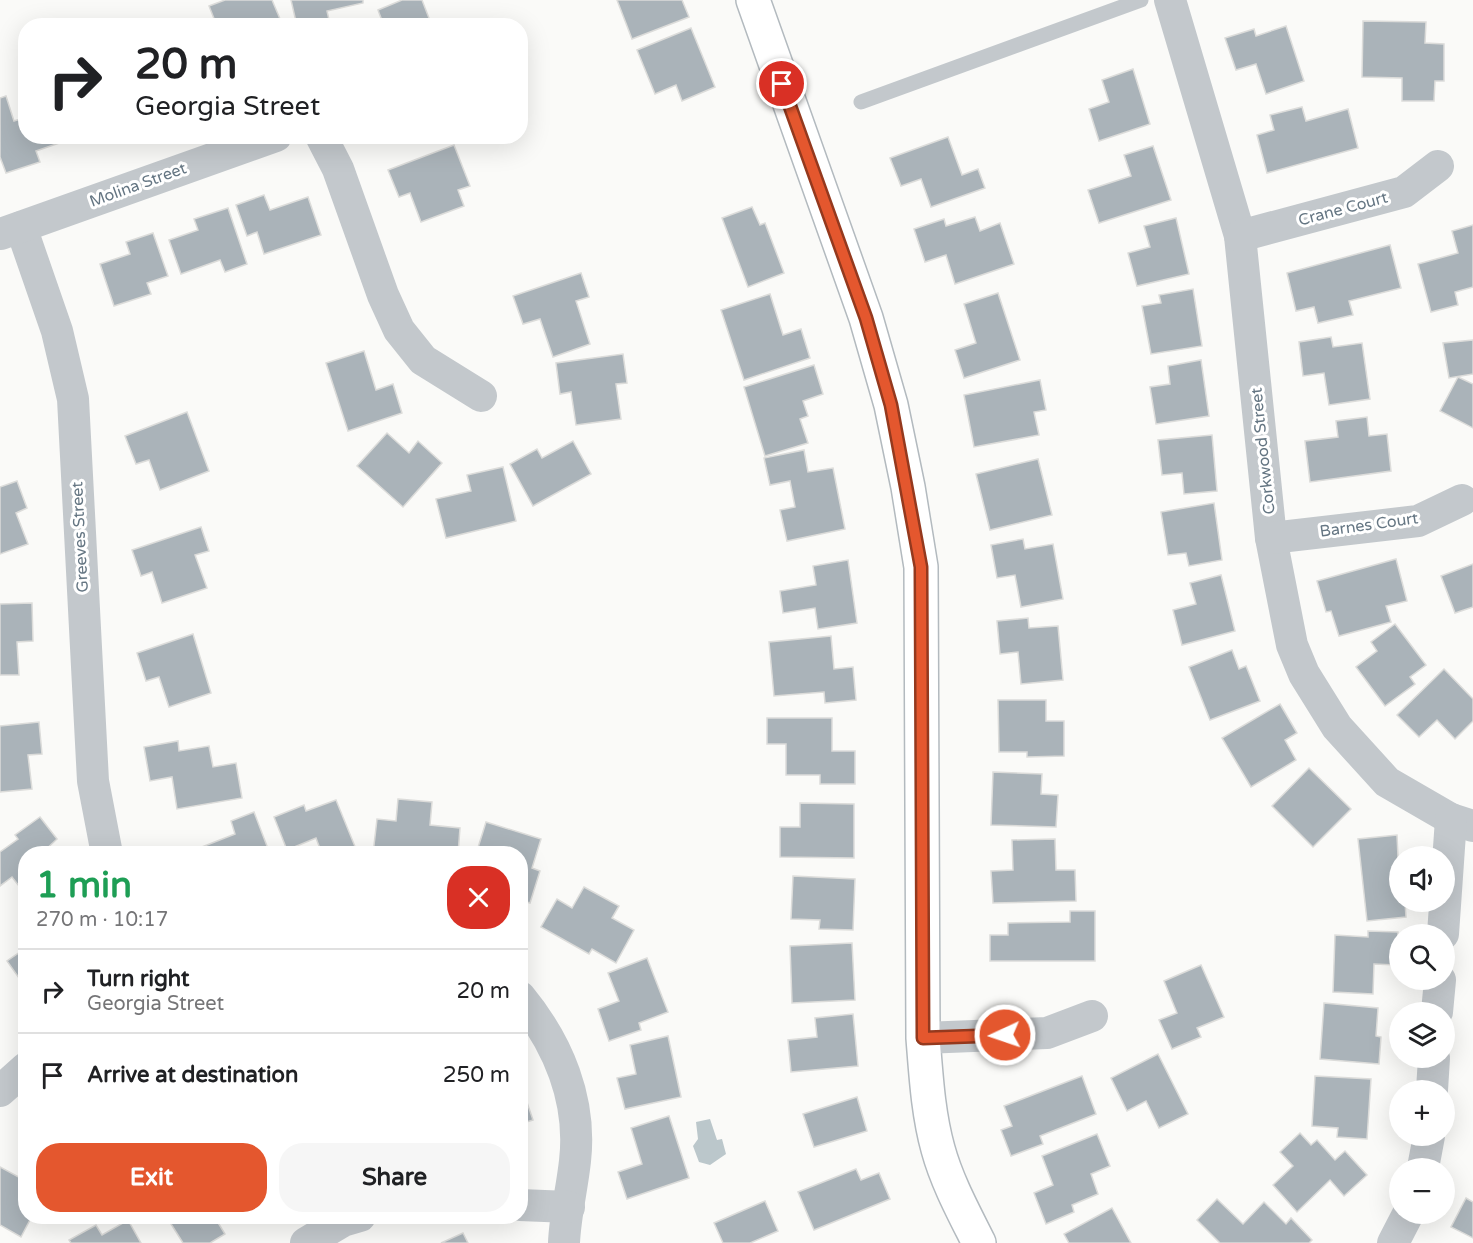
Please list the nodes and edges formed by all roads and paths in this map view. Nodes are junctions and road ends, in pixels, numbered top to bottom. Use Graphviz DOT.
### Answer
graph roads {
  1 [pos="753,0"];
  2 [pos="1141,0"];
  3 [pos="1170,0"];
  4 [pos="861,102"];
  5 [pos="254,144"];
  6 [pos="325,144"];
  7 [pos="1438,166"];
  8 [pos="10,231"];
  9 [pos="1240,236"];
  10 [pos="481,396"];
  11 [pos="1462,500"];
  12 [pos="1271,538"];
  13 [pos="1462,823"];
  14 [pos="105,846"];
  15 [pos="1445,924"];
  16 [pos="528,1006"];
  17 [pos="1092,1016"];
  18 [pos="923,1038"];
  19 [pos="18,1075"];
  20 [pos="0,1091"];
  21 [pos="528,1205"];
  22 [pos="569,1207"];
  23 [pos="338,1224"];
  24 [pos="1403,1224"];
  25 [pos="306,1243"];
  26 [pos="564,1243"];
  27 [pos="979,1243"];
  28 [pos="1393,1243"];
  1 -- 18 [label="main road"];
  2 -- 4 [label="lane"];
  3 -- 9 [label="street, Corkwood Street"];
  5 -- 8 [label="street, Molina Street"];
  6 -- 10 [label="street"];
  7 -- 9 [label="street, Crane Court"];
  8 -- 14 [label="street, Greeves Street"];
  9 -- 12 [label="street, Corkwood Street"];
  11 -- 12 [label="street, Barnes Court"];
  12 -- 13 [label="street, Corkwood Street"];
  13 -- 15 [label="street"];
  16 -- 22 [label="street"];
  17 -- 18 [label="street"];
  18 -- 27 [label="main road"];
  19 -- 20 [label="street"];
  21 -- 22 [label="street"];
  22 -- 26 [label="street"];
  23 -- 25 [label="street"];
  24 -- 28 [label="street"];
}
